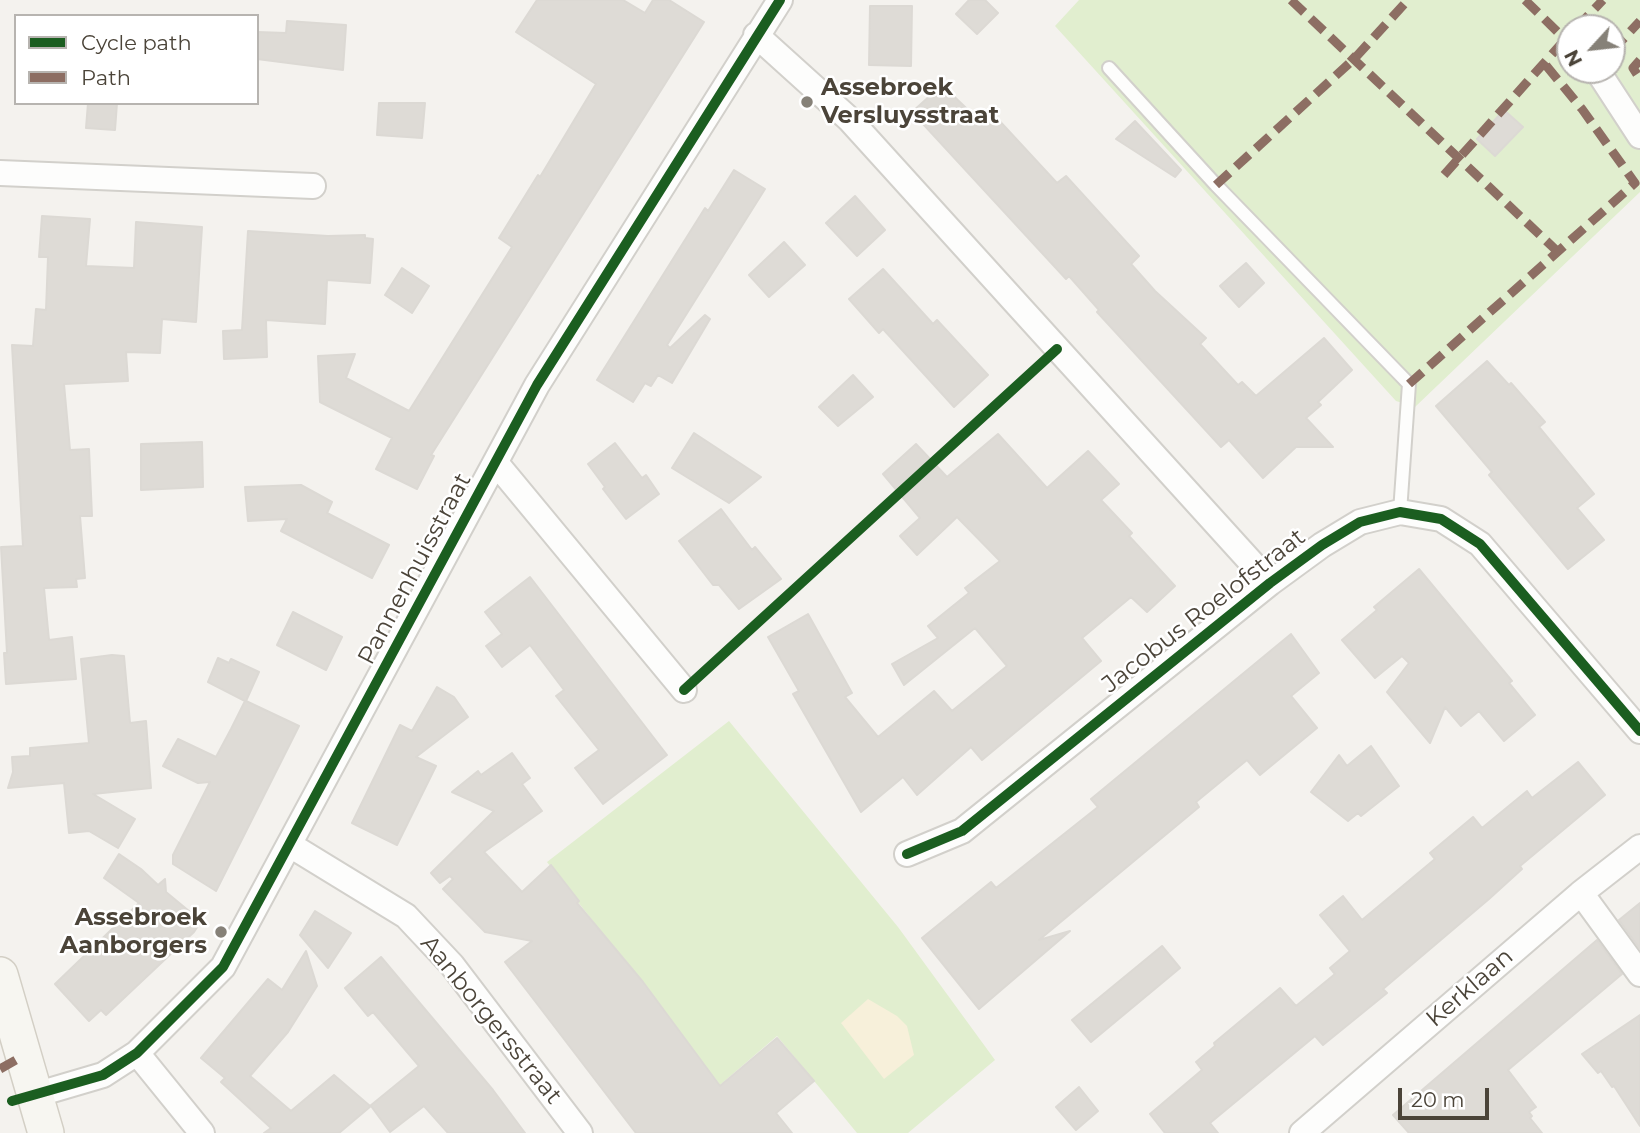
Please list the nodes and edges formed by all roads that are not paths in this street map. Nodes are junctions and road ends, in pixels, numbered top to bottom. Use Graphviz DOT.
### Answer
graph roads {
  1 [pos="780,0"];
  2 [pos="756,35"];
  3 [pos="1109,68"];
  4 [pos="1606,84"];
  5 [pos="1640,136"];
  6 [pos="0,173"];
  7 [pos="313,186"];
  8 [pos="496,463"];
  9 [pos="1400,512"];
  10 [pos="1270,583"];
  11 [pos="684,690"];
  12 [pos="1640,731"];
  13 [pos="290,845"];
  14 [pos="1640,847"];
  15 [pos="907,854"];
  16 [pos="1581,893"];
  17 [pos="1640,974"];
  18 [pos="0,975"];
  19 [pos="137,1054"];
  20 [pos="35,1095"];
  21 [pos="46,1133"];
  22 [pos="202,1133"];
  23 [pos="580,1133"];
  24 [pos="1303,1133"];
  1 -- 2 [label="street, Pannenhuisstraat"];
  2 -- 8 [label="street, Pannenhuisstraat"];
  2 -- 10 [label="street"];
  3 -- 9 [label="lane"];
  4 -- 5 [label="street"];
  6 -- 7 [label="street"];
  8 -- 11 [label="street"];
  8 -- 13 [label="street, Pannenhuisstraat"];
  9 -- 10 [label="street, Jacobus Roelofstraat"];
  9 -- 12 [label="street, Jacobus Roelofstraat"];
  10 -- 15 [label="street, Jacobus Roelofstraat"];
  13 -- 19 [label="street, Pannenhuisstraat"];
  13 -- 23 [label="street, Aanborgersstraat"];
  14 -- 16 [label="street, Kerklaan"];
  16 -- 17 [label="street"];
  16 -- 24 [label="street, Kerklaan"];
  18 -- 20 [label="main road"];
  19 -- 20 [label="street, Pannenhuisstraat"];
  19 -- 22 [label="street"];
  20 -- 21 [label="main road"];
}
